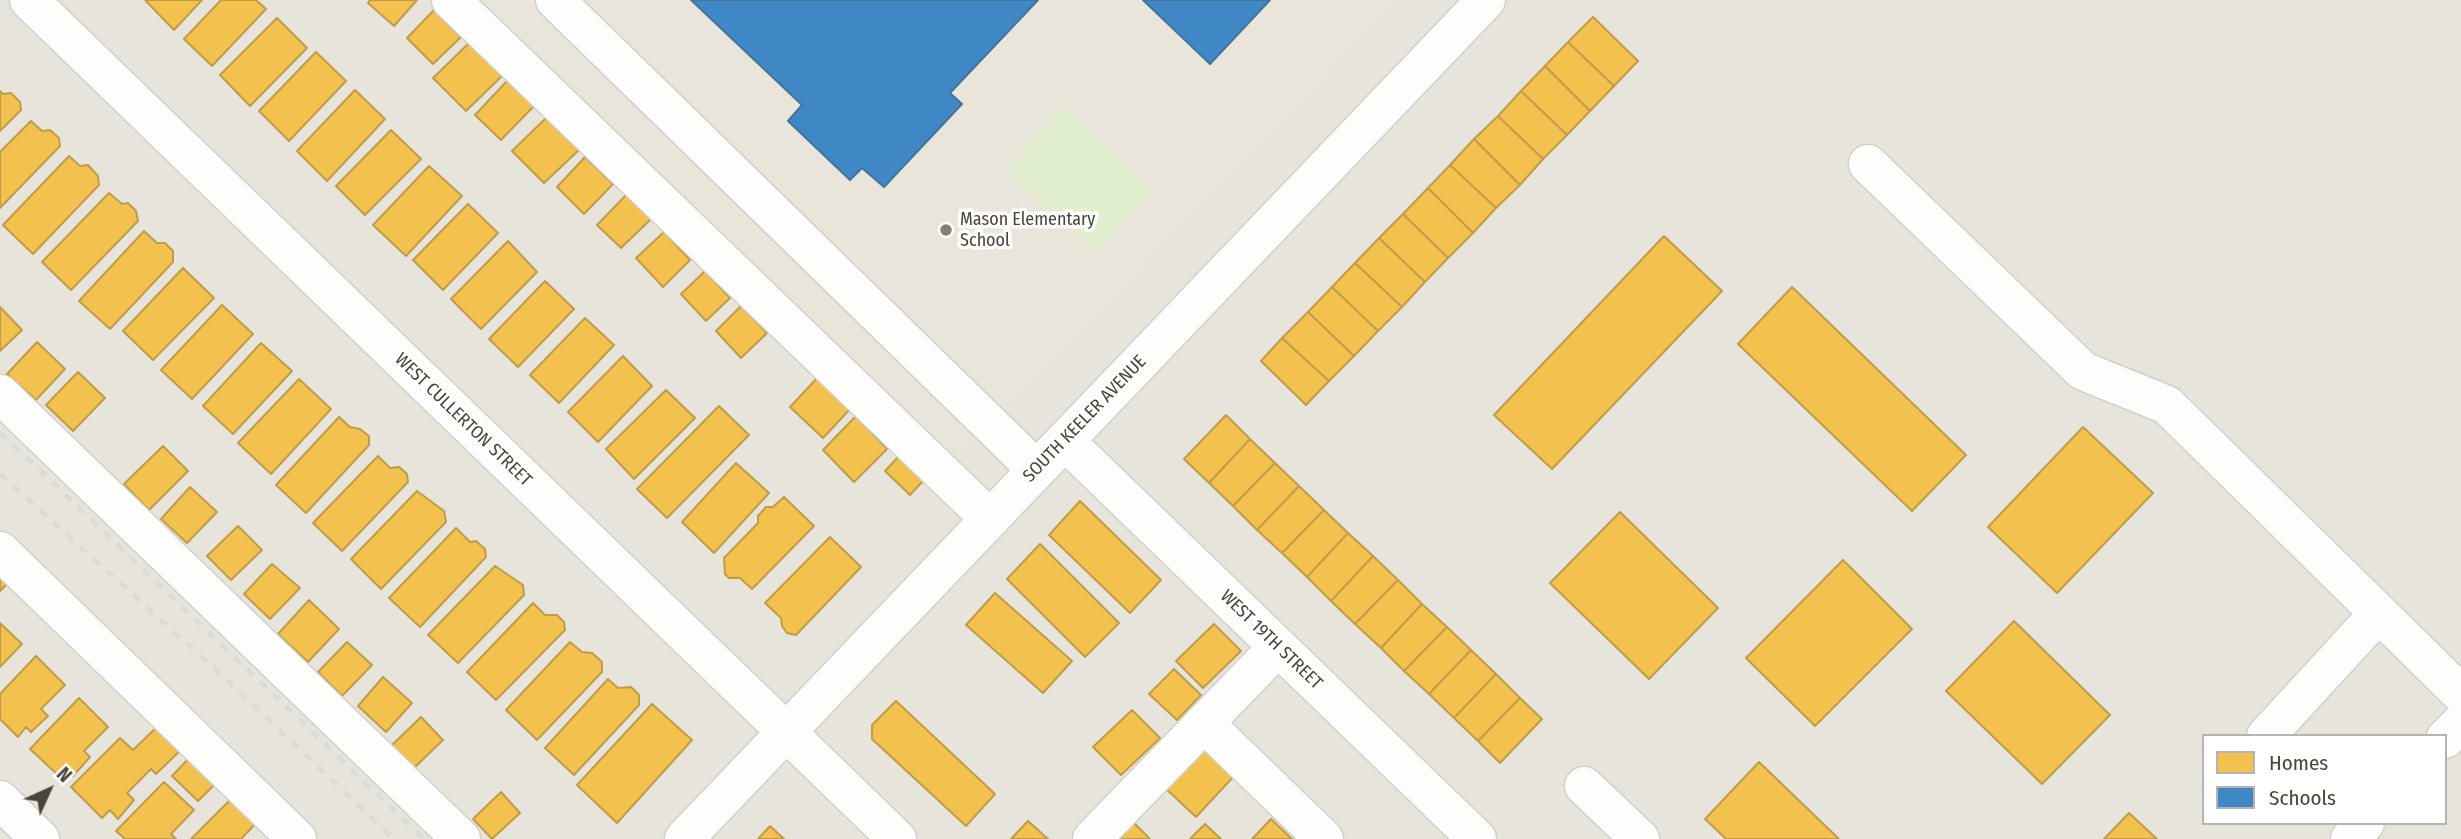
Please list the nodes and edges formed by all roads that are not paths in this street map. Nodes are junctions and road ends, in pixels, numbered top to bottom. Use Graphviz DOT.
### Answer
graph roads {
  1 [pos="29,0"];
  2 [pos="451,0"];
  3 [pos="555,0"];
  4 [pos="1486,0"];
  5 [pos="1868,164"];
  6 [pos="0,394"];
  7 [pos="1065,441"];
  8 [pos="1037,470"];
  9 [pos="990,520"];
  10 [pos="0,551"];
  11 [pos="2379,613"];
  12 [pos="1278,647"];
  13 [pos="2461,694"];
  14 [pos="1204,723"];
  15 [pos="2461,723"];
  16 [pos="786,732"];
  17 [pos="2268,734"];
  18 [pos="2447,737"];
  19 [pos="1584,786"];
  20 [pos="0,800"];
  21 [pos="2363,825"];
  22 [pos="40,839"];
  23 [pos="297,839"];
  24 [pos="461,839"];
  25 [pos="684,839"];
  26 [pos="897,839"];
  27 [pos="1092,839"];
  28 [pos="1324,839"];
  29 [pos="1477,839"];
  30 [pos="1640,839"];
  31 [pos="2350,839"];
  1 -- 16 [label="street, WEST CULLERTON STREET"];
  2 -- 9 [label="street"];
  3 -- 8 [label="street"];
  4 -- 7 [label="street, SOUTH KEELER AVENUE"];
  5 -- 11 [label="street"];
  6 -- 24 [label="street"];
  7 -- 8 [label="street, SOUTH KEELER AVENUE"];
  7 -- 12 [label="street, WEST 19TH STREET"];
  8 -- 9 [label="street, SOUTH KEELER AVENUE"];
  9 -- 16 [label="street, SOUTH KEELER AVENUE"];
  10 -- 23 [label="street"];
  11 -- 13 [label="street"];
  11 -- 17 [label="street"];
  12 -- 14 [label="street"];
  12 -- 29 [label="street, WEST 19TH STREET"];
  14 -- 27 [label="street"];
  14 -- 28 [label="street"];
  15 -- 18 [label="street"];
  16 -- 25 [label="street, SOUTH KEELER AVENUE"];
  16 -- 26 [label="street, WEST CULLERTON STREET"];
  19 -- 30 [label="street"];
  20 -- 22 [label="street"];
  21 -- 31 [label="street"];
}
